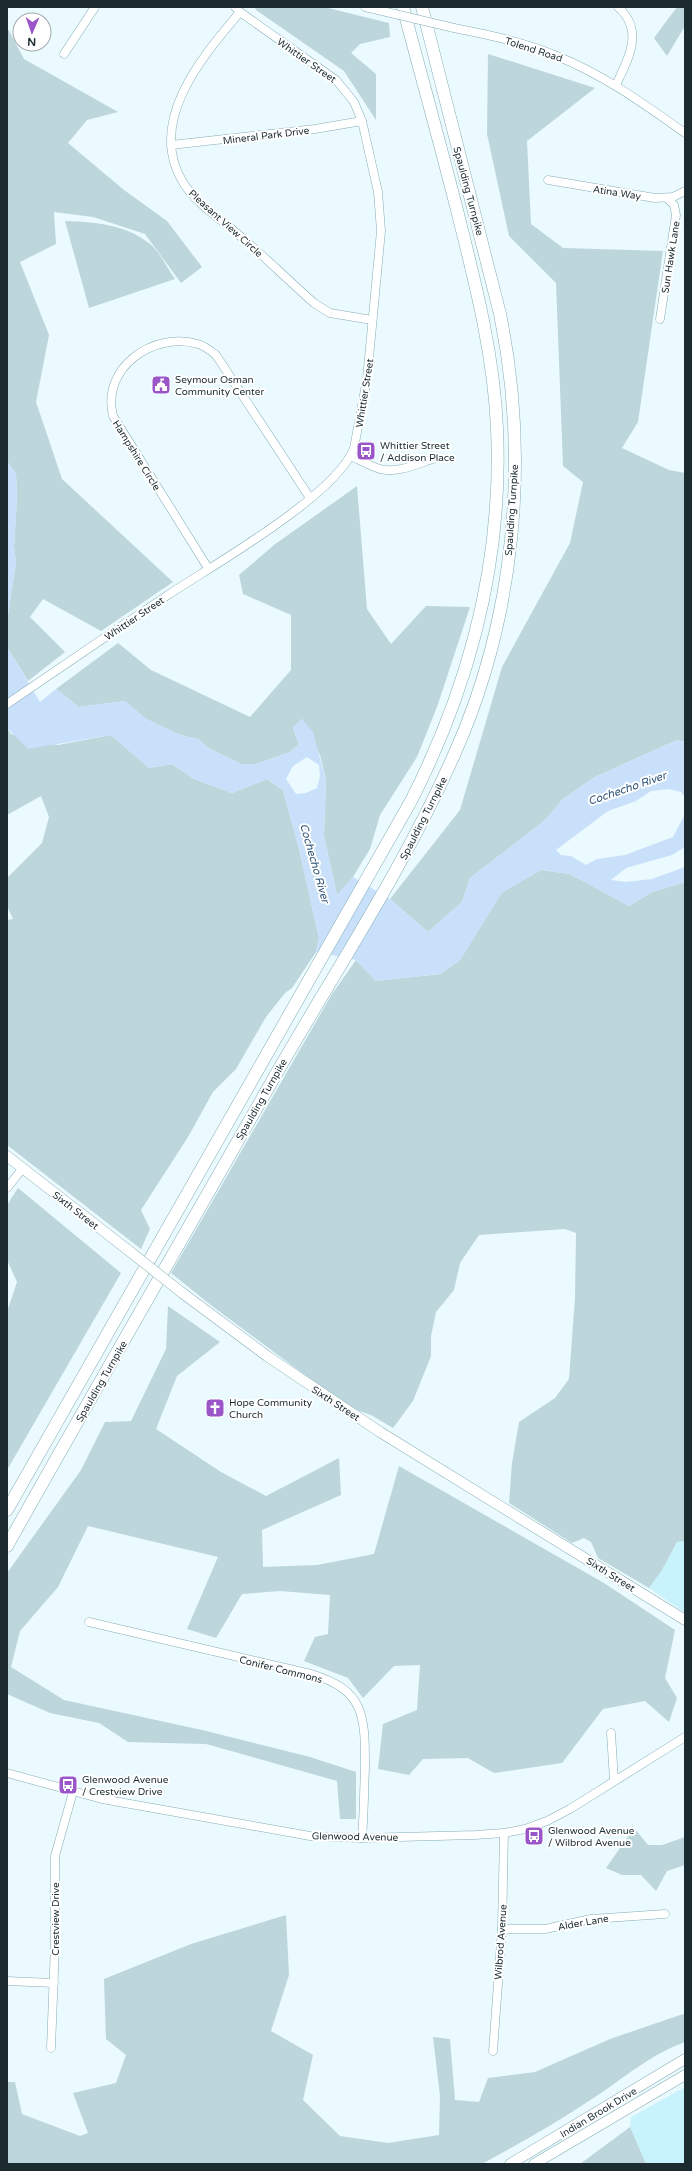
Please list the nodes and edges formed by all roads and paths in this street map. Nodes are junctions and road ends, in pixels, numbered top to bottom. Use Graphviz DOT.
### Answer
graph roads {
  1 [pos="94,7"];
  2 [pos="365,7"];
  3 [pos="403,7"];
  4 [pos="422,7"];
  5 [pos="618,7"];
  6 [pos="238,9"];
  7 [pos="64,54"];
  8 [pos="616,85"];
  9 [pos="362,121"];
  10 [pos="685,133"];
  11 [pos="171,145"];
  12 [pos="548,180"];
  13 [pos="685,191"];
  14 [pos="667,198"];
  15 [pos="660,319"];
  16 [pos="372,320"];
  17 [pos="351,456"];
  18 [pos="436,458"];
  19 [pos="310,498"];
  20 [pos="208,568"];
  21 [pos="7,704"];
  22 [pos="7,1156"];
  23 [pos="23,1168"];
  24 [pos="7,1188"];
  25 [pos="7,1510"];
  26 [pos="7,1546"];
  27 [pos="685,1620"];
  28 [pos="89,1622"];
  29 [pos="611,1734"];
  30 [pos="685,1737"];
  31 [pos="7,1773"];
  32 [pos="614,1780"];
  33 [pos="73,1792"];
  34 [pos="504,1833"];
  35 [pos="362,1838"];
  36 [pos="665,1914"];
  37 [pos="502,1929"];
  38 [pos="7,1981"];
  39 [pos="54,1983"];
  40 [pos="51,2048"];
  41 [pos="493,2051"];
  42 [pos="685,2059"];
  43 [pos="685,2075"];
  44 [pos="510,2164"];
  45 [pos="534,2164"];
  1 -- 7 [label="street"];
  2 -- 8 [label="street, Tolend Road, bridge"];
  3 -- 25 [label="highway, Spaulding Turnpike"];
  4 -- 26 [label="highway, Spaulding Turnpike"];
  5 -- 8 [label="street"];
  6 -- 9 [label="street, Whittier Street"];
  6 -- 11 [label="street, Pleasant View Circle"];
  8 -- 10 [label="street, Tolend Road"];
  9 -- 11 [label="street, Mineral Park Drive"];
  9 -- 16 [label="street, Whittier Street"];
  11 -- 16 [label="street, Pleasant View Circle"];
  12 -- 14 [label="street, Atina Way"];
  13 -- 14 [label="street, Atina Way"];
  14 -- 15 [label="street, Sun Hawk Lane"];
  16 -- 17 [label="street, Whittier Street"];
  17 -- 18 [label="street"];
  17 -- 19 [label="street, Whittier Street"];
  19 -- 20 [label="street, Whittier Street"];
  19 -- 20 [label="street, Hampshire Circle"];
  20 -- 21 [label="street, Whittier Street"];
  22 -- 23 [label="main road, Sixth Street"];
  23 -- 24 [label="street"];
  23 -- 27 [label="main road, Sixth Street, bridge"];
  28 -- 35 [label="street, Conifer Commons"];
  29 -- 32 [label="street"];
  30 -- 32 [label="street, Glenwood Avenue"];
  31 -- 33 [label="street, Glenwood Avenue"];
  32 -- 34 [label="street, Glenwood Avenue"];
  33 -- 35 [label="street, Glenwood Avenue"];
  33 -- 39 [label="street, Crestview Drive"];
  34 -- 35 [label="street, Glenwood Avenue"];
  34 -- 37 [label="street, Wilbrod Avenue"];
  36 -- 37 [label="street, Alder Lane"];
  37 -- 41 [label="street, Wilbrod Avenue"];
  38 -- 39 [label="street"];
  39 -- 40 [label="street, Crestview Drive"];
  42 -- 44 [label="main road, Indian Brook Drive"];
  43 -- 45 [label="main road, Indian Brook Drive"];
}
